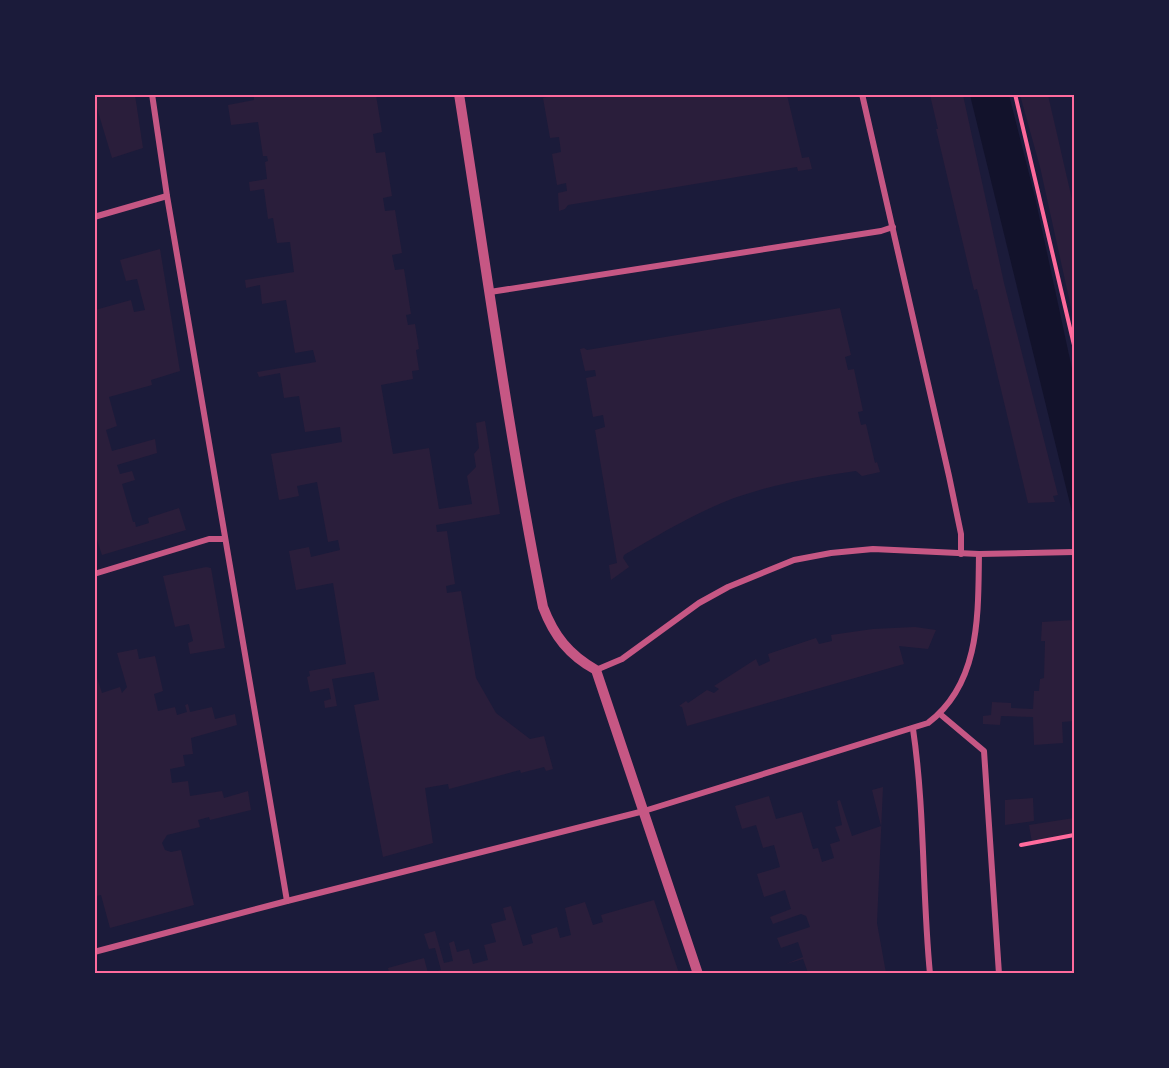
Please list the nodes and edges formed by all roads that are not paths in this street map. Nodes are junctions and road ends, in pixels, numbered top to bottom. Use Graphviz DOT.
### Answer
graph roads {
  1 [pos="152,94"];
  2 [pos="459,94"];
  3 [pos="862,94"];
  4 [pos="167,195"];
  5 [pos="94,217"];
  6 [pos="893,227"];
  7 [pos="490,292"];
  8 [pos="225,539"];
  9 [pos="1073,553"];
  10 [pos="961,554"];
  11 [pos="979,554"];
  12 [pos="94,574"];
  13 [pos="596,670"];
  14 [pos="940,714"];
  15 [pos="913,729"];
  16 [pos="644,811"];
  17 [pos="286,901"];
  18 [pos="94,952"];
  19 [pos="698,974"];
  20 [pos="930,974"];
  21 [pos="999,974"];
  1 -- 4 [label="street"];
  2 -- 7 [label="street"];
  3 -- 6 [label="street"];
  4 -- 5 [label="street"];
  4 -- 8 [label="street"];
  6 -- 7 [label="street"];
  6 -- 10 [label="street"];
  7 -- 13 [label="street"];
  8 -- 12 [label="street"];
  8 -- 17 [label="street"];
  9 -- 11 [label="street"];
  10 -- 11 [label="street"];
  10 -- 13 [label="street"];
  11 -- 14 [label="street"];
  13 -- 16 [label="street"];
  14 -- 15 [label="street"];
  14 -- 21 [label="street"];
  15 -- 16 [label="street"];
  15 -- 20 [label="street"];
  16 -- 17 [label="street"];
  16 -- 19 [label="street"];
  17 -- 18 [label="street"];
}
